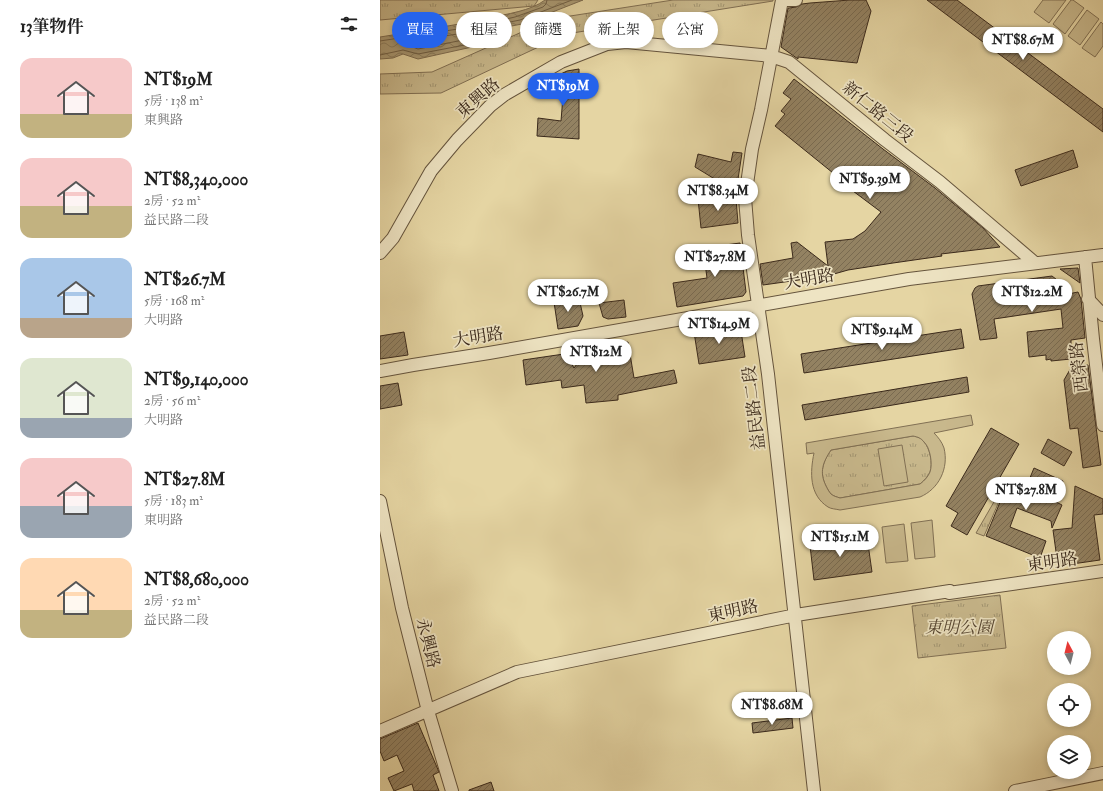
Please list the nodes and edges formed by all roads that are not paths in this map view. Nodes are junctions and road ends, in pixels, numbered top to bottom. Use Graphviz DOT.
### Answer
graph roads {
  1 [pos="782,0"];
  2 [pos="796,0"];
  3 [pos="771,56"];
  4 [pos="380,254"];
  5 [pos="1103,255"];
  6 [pos="1085,257"];
  7 [pos="1035,263"];
  8 [pos="1088,299"];
  9 [pos="758,306"];
  10 [pos="1103,315"];
  11 [pos="380,371"];
  12 [pos="1103,425"];
  13 [pos="380,501"];
  14 [pos="1103,571"];
  15 [pos="796,615"];
  16 [pos="428,711"];
  17 [pos="380,731"];
  18 [pos="1103,774"];
  19 [pos="452,791"];
  20 [pos="814,791"];
  21 [pos="1015,791"];
  1 -- 2 [label="street"];
  1 -- 3 [label="street, 益民路二段"];
  3 -- 4 [label="street, 東興路"];
  3 -- 7 [label="street, 新仁路三段"];
  3 -- 9 [label="street, 益民路二段"];
  5 -- 6 [label="street, 大明路"];
  6 -- 7 [label="street, 大明路"];
  6 -- 8 [label="street, 西榮路"];
  7 -- 9 [label="street, 大明路"];
  8 -- 10 [label="street"];
  8 -- 12 [label="street, 西榮路"];
  9 -- 11 [label="street, 大明路"];
  9 -- 15 [label="street, 益民路二段"];
  13 -- 16 [label="street, 永興路"];
  14 -- 15 [label="street, 東明路"];
  15 -- 16 [label="street, 東明路"];
  15 -- 20 [label="street, 益民路二段"];
  16 -- 17 [label="street, 東明路"];
  16 -- 19 [label="street, 永興路"];
  18 -- 21 [label="street"];
}
